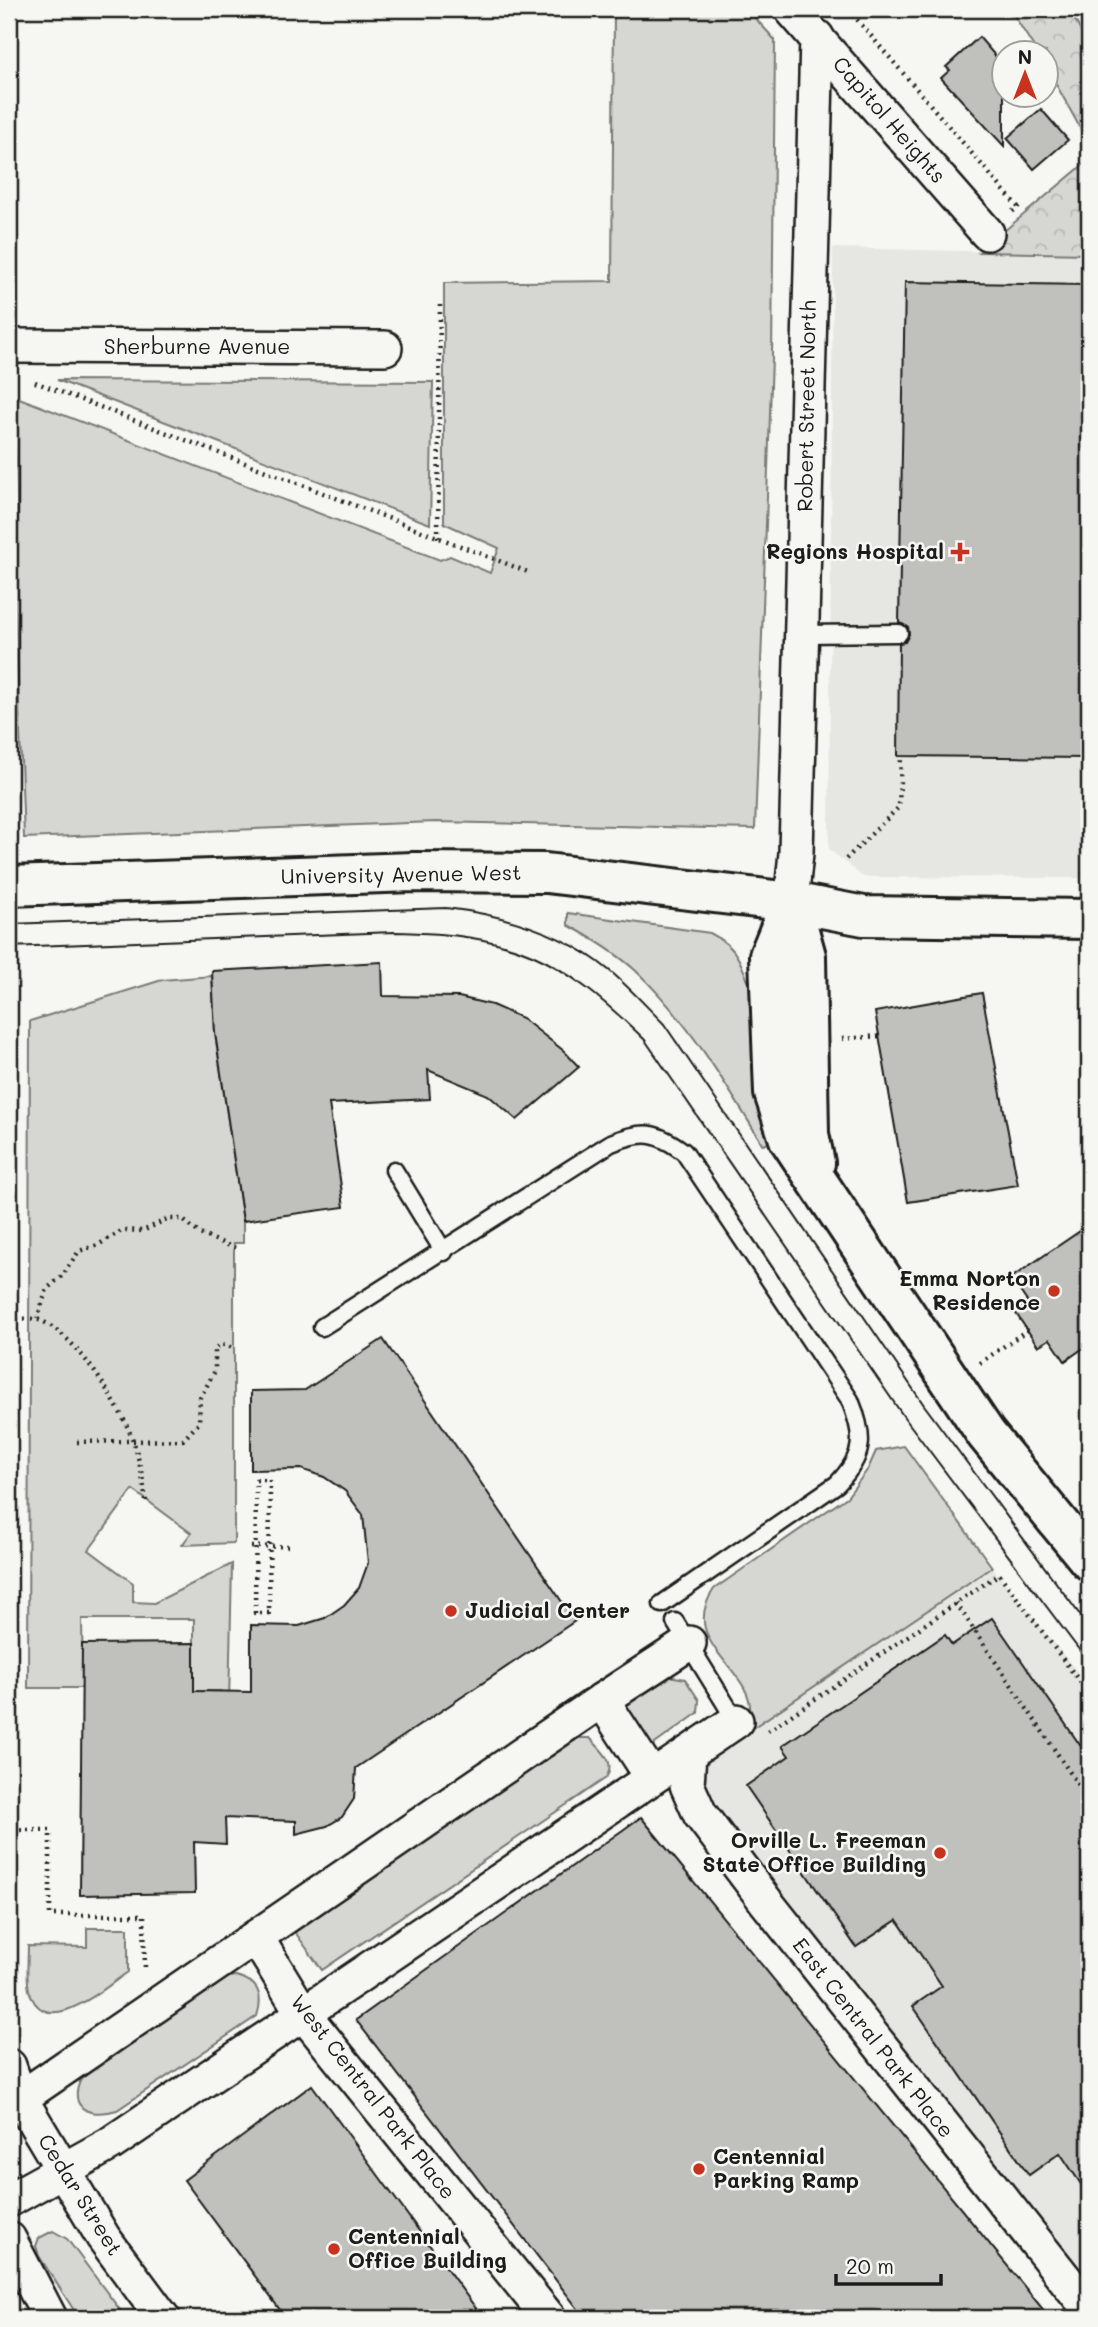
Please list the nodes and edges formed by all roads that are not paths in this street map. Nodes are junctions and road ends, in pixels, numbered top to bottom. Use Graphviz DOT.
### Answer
graph roads {
  1 [pos="791,9"];
  2 [pos="817,37"];
  3 [pos="987,233"];
  4 [pos="9,346"];
  5 [pos="385,348"];
  6 [pos="899,633"];
  7 [pos="802,634"];
  8 [pos="9,886"];
  9 [pos="791,902"];
  10 [pos="1089,919"];
  11 [pos="394,1170"];
  12 [pos="444,1252"];
  13 [pos="323,1327"];
  14 [pos="1089,1560"];
  15 [pos="662,1604"];
  16 [pos="682,1633"];
  17 [pos="602,1700"];
  18 [pos="747,1729"];
  19 [pos="689,1753"];
  20 [pos="652,1777"];
  21 [pos="256,1937"];
  22 [pos="303,2012"];
  23 [pos="9,2066"];
  24 [pos="14,2102"];
  25 [pos="64,2171"];
  26 [pos="9,2200"];
  27 [pos="9,2239"];
  28 [pos="9,2299"];
  29 [pos="1089,2309"];
  30 [pos="32,2318"];
  31 [pos="50,2318"];
  32 [pos="163,2318"];
  33 [pos="549,2318"];
  1 -- 2 [label="street, Capitol Heights"];
  2 -- 3 [label="street, Capitol Heights"];
  2 -- 7 [label="street, Robert Street North"];
  4 -- 5 [label="street, Sherburne Avenue"];
  6 -- 7 [label="lane"];
  7 -- 9 [label="street, Robert Street North"];
  8 -- 9 [label="main road, University Avenue West"];
  9 -- 10 [label="main road, University Avenue West"];
  9 -- 14 [label="main road, Robert Street North"];
  11 -- 12 [label="lane"];
  12 -- 13 [label="lane"];
  12 -- 15 [label="lane"];
  16 -- 17 [label="street"];
  16 -- 18 [label="lane"];
  17 -- 20 [label="street"];
  17 -- 21 [label="street"];
  18 -- 19 [label="street"];
  19 -- 20 [label="street"];
  19 -- 29 [label="street, East Central Park Place"];
  20 -- 22 [label="street"];
  21 -- 22 [label="street, West Central Park Place"];
  21 -- 24 [label="street"];
  22 -- 25 [label="street"];
  22 -- 33 [label="street, West Central Park Place"];
  23 -- 24 [label="street, Cedar Street"];
  24 -- 25 [label="street, Cedar Street"];
  25 -- 26 [label="street"];
  25 -- 32 [label="street, Cedar Street"];
  27 -- 31 [label="street"];
  28 -- 30 [label="street"];
}
